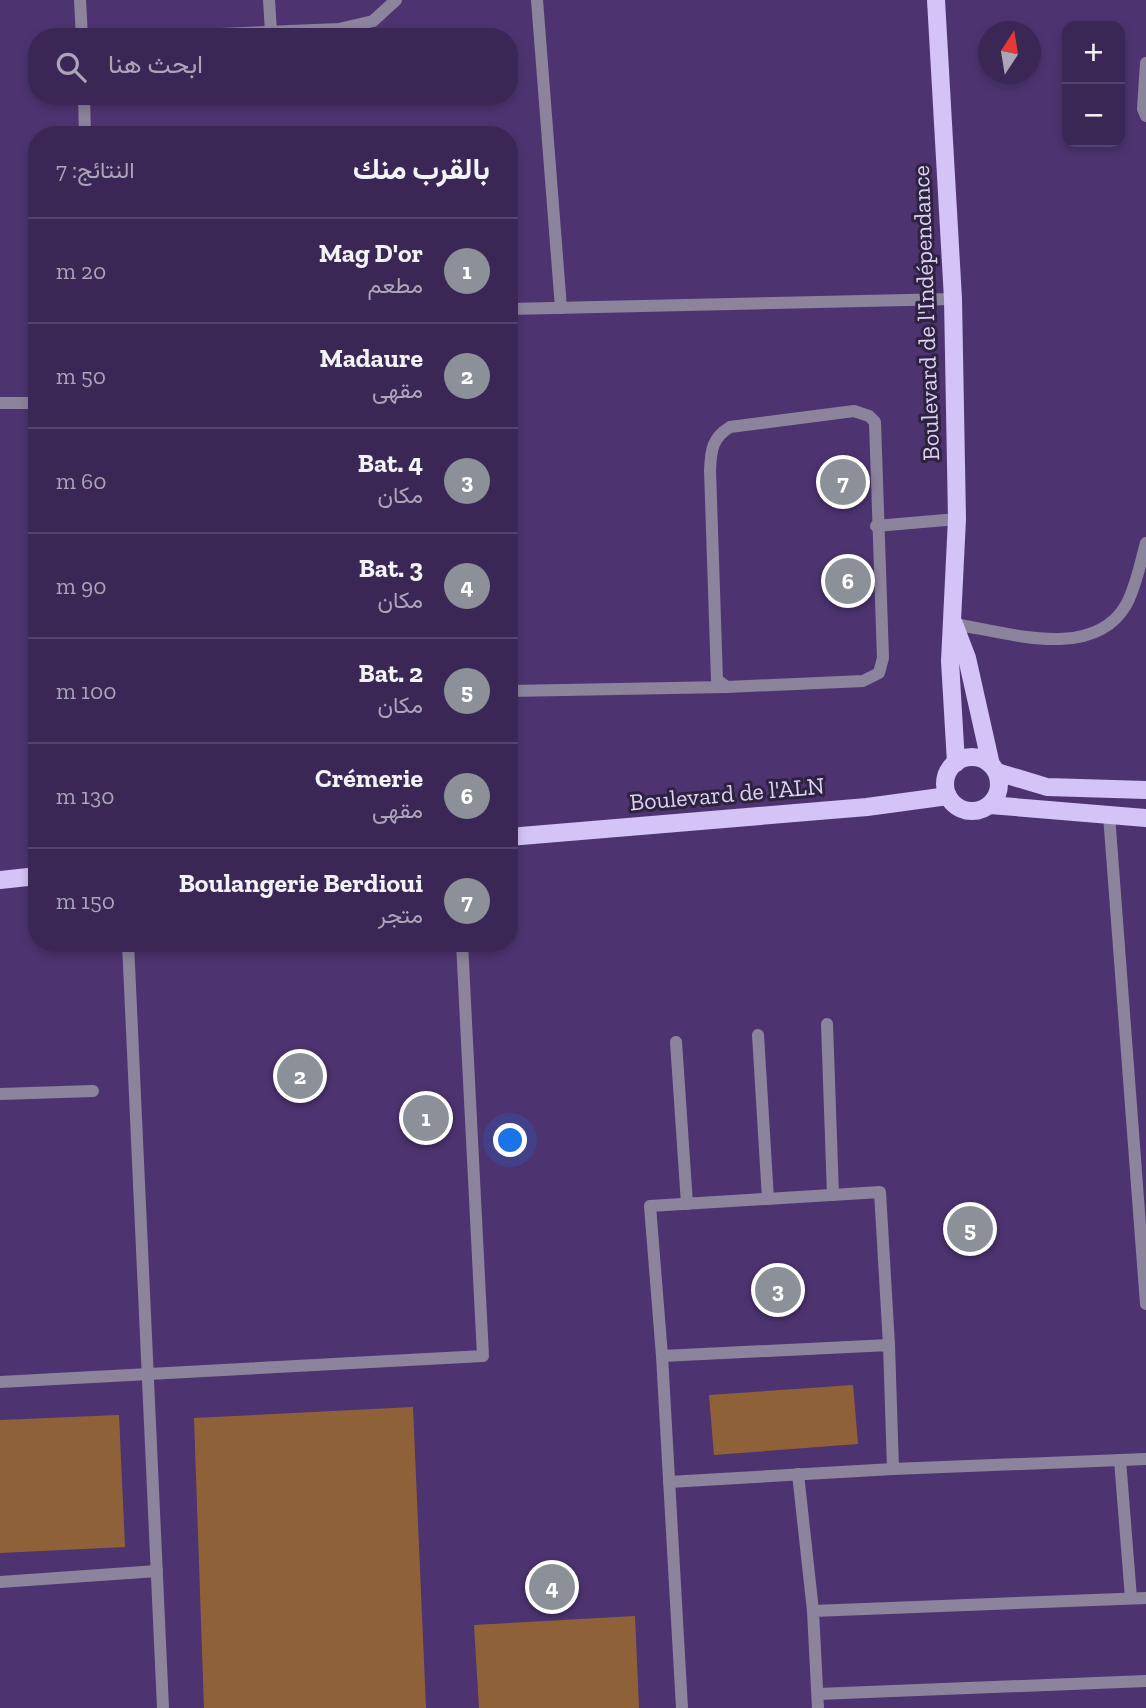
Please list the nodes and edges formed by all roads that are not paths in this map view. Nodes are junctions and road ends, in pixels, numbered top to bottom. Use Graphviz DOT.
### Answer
graph roads {
  1 [pos="80,0"];
  2 [pos="269,0"];
  3 [pos="396,0"];
  4 [pos="537,0"];
  5 [pos="936,0"];
  6 [pos="82,28"];
  7 [pos="271,28"];
  8 [pos="344,28"];
  9 [pos="1146,63"];
  10 [pos="84,105"];
  11 [pos="1146,116"];
  12 [pos="85,126"];
  13 [pos="953,299"];
  14 [pos="561,308"];
  15 [pos="518,309"];
  16 [pos="0,403"];
  17 [pos="28,403"];
  18 [pos="957,519"];
  19 [pos="876,526"];
  20 [pos="1146,543"];
  21 [pos="954,624"];
  22 [pos="727,687"];
  23 [pos="518,691"];
  24 [pos="956,763"];
  25 [pos="994,769"];
  26 [pos="1146,790"];
  27 [pos="948,796"];
  28 [pos="990,805"];
  29 [pos="1109,815"];
  30 [pos="1146,818"];
  31 [pos="518,836"];
  32 [pos="28,877"];
  33 [pos="0,880"];
  34 [pos="128,952"];
  35 [pos="462,952"];
  36 [pos="827,1024"];
  37 [pos="758,1035"];
  38 [pos="676,1042"];
  39 [pos="93,1091"];
  40 [pos="0,1094"];
  41 [pos="833,1195"];
  42 [pos="768,1199"];
  43 [pos="687,1203"];
  44 [pos="1146,1304"];
  45 [pos="889,1345"];
  46 [pos="662,1356"];
  47 [pos="148,1373"];
  48 [pos="0,1381"];
  49 [pos="1146,1459"];
  50 [pos="1120,1460"];
  51 [pos="893,1469"];
  52 [pos="797,1474"];
  53 [pos="669,1482"];
  54 [pos="157,1571"];
  55 [pos="0,1582"];
  56 [pos="1131,1598"];
  57 [pos="1146,1598"];
  58 [pos="813,1612"];
  59 [pos="1146,1681"];
  60 [pos="818,1701"];
  61 [pos="163,1708"];
  62 [pos="682,1708"];
  1 -- 6 [label="street"];
  2 -- 7 [label="street"];
  3 -- 8 [label="street"];
  4 -- 14 [label="street"];
  5 -- 13 [label="main road, Boulevard de l'Indépendance"];
  9 -- 11 [label="street"];
  10 -- 12 [label="street"];
  13 -- 14 [label="street"];
  13 -- 18 [label="main road, Boulevard de l'Indépendance"];
  14 -- 15 [label="street"];
  16 -- 17 [label="street"];
  18 -- 19 [label="street"];
  18 -- 21 [label="main road, Boulevard de l'Indépendance"];
  19 -- 22 [label="street"];
  19 -- 22 [label="street"];
  20 -- 21 [label="street"];
  21 -- 24 [label="main road, Boulevard de l'Indépendance"];
  21 -- 25 [label="main road, Boulevard de l'Indépendance"];
  22 -- 23 [label="street"];
  24 -- 25 [label="main road"];
  24 -- 27 [label="main road"];
  25 -- 26 [label="main road"];
  25 -- 28 [label="main road"];
  27 -- 28 [label="main road"];
  27 -- 31 [label="main road, Boulevard de l'ALN"];
  28 -- 29 [label="main road"];
  29 -- 30 [label="main road"];
  29 -- 44 [label="street"];
  32 -- 33 [label="main road"];
  34 -- 47 [label="street"];
  35 -- 47 [label="street"];
  36 -- 41 [label="street"];
  37 -- 42 [label="street"];
  38 -- 43 [label="street"];
  39 -- 40 [label="street"];
  41 -- 42 [label="street"];
  41 -- 45 [label="street"];
  42 -- 43 [label="street"];
  43 -- 46 [label="street"];
  45 -- 46 [label="street"];
  45 -- 51 [label="street"];
  46 -- 53 [label="street"];
  47 -- 48 [label="street"];
  47 -- 54 [label="street"];
  49 -- 50 [label="street"];
  50 -- 51 [label="street"];
  50 -- 56 [label="street"];
  51 -- 52 [label="street"];
  52 -- 53 [label="street"];
  52 -- 58 [label="street"];
  53 -- 62 [label="street"];
  54 -- 55 [label="street"];
  54 -- 61 [label="street"];
  56 -- 57 [label="street"];
  56 -- 58 [label="street"];
  58 -- 60 [label="street"];
  59 -- 60 [label="street"];
}
